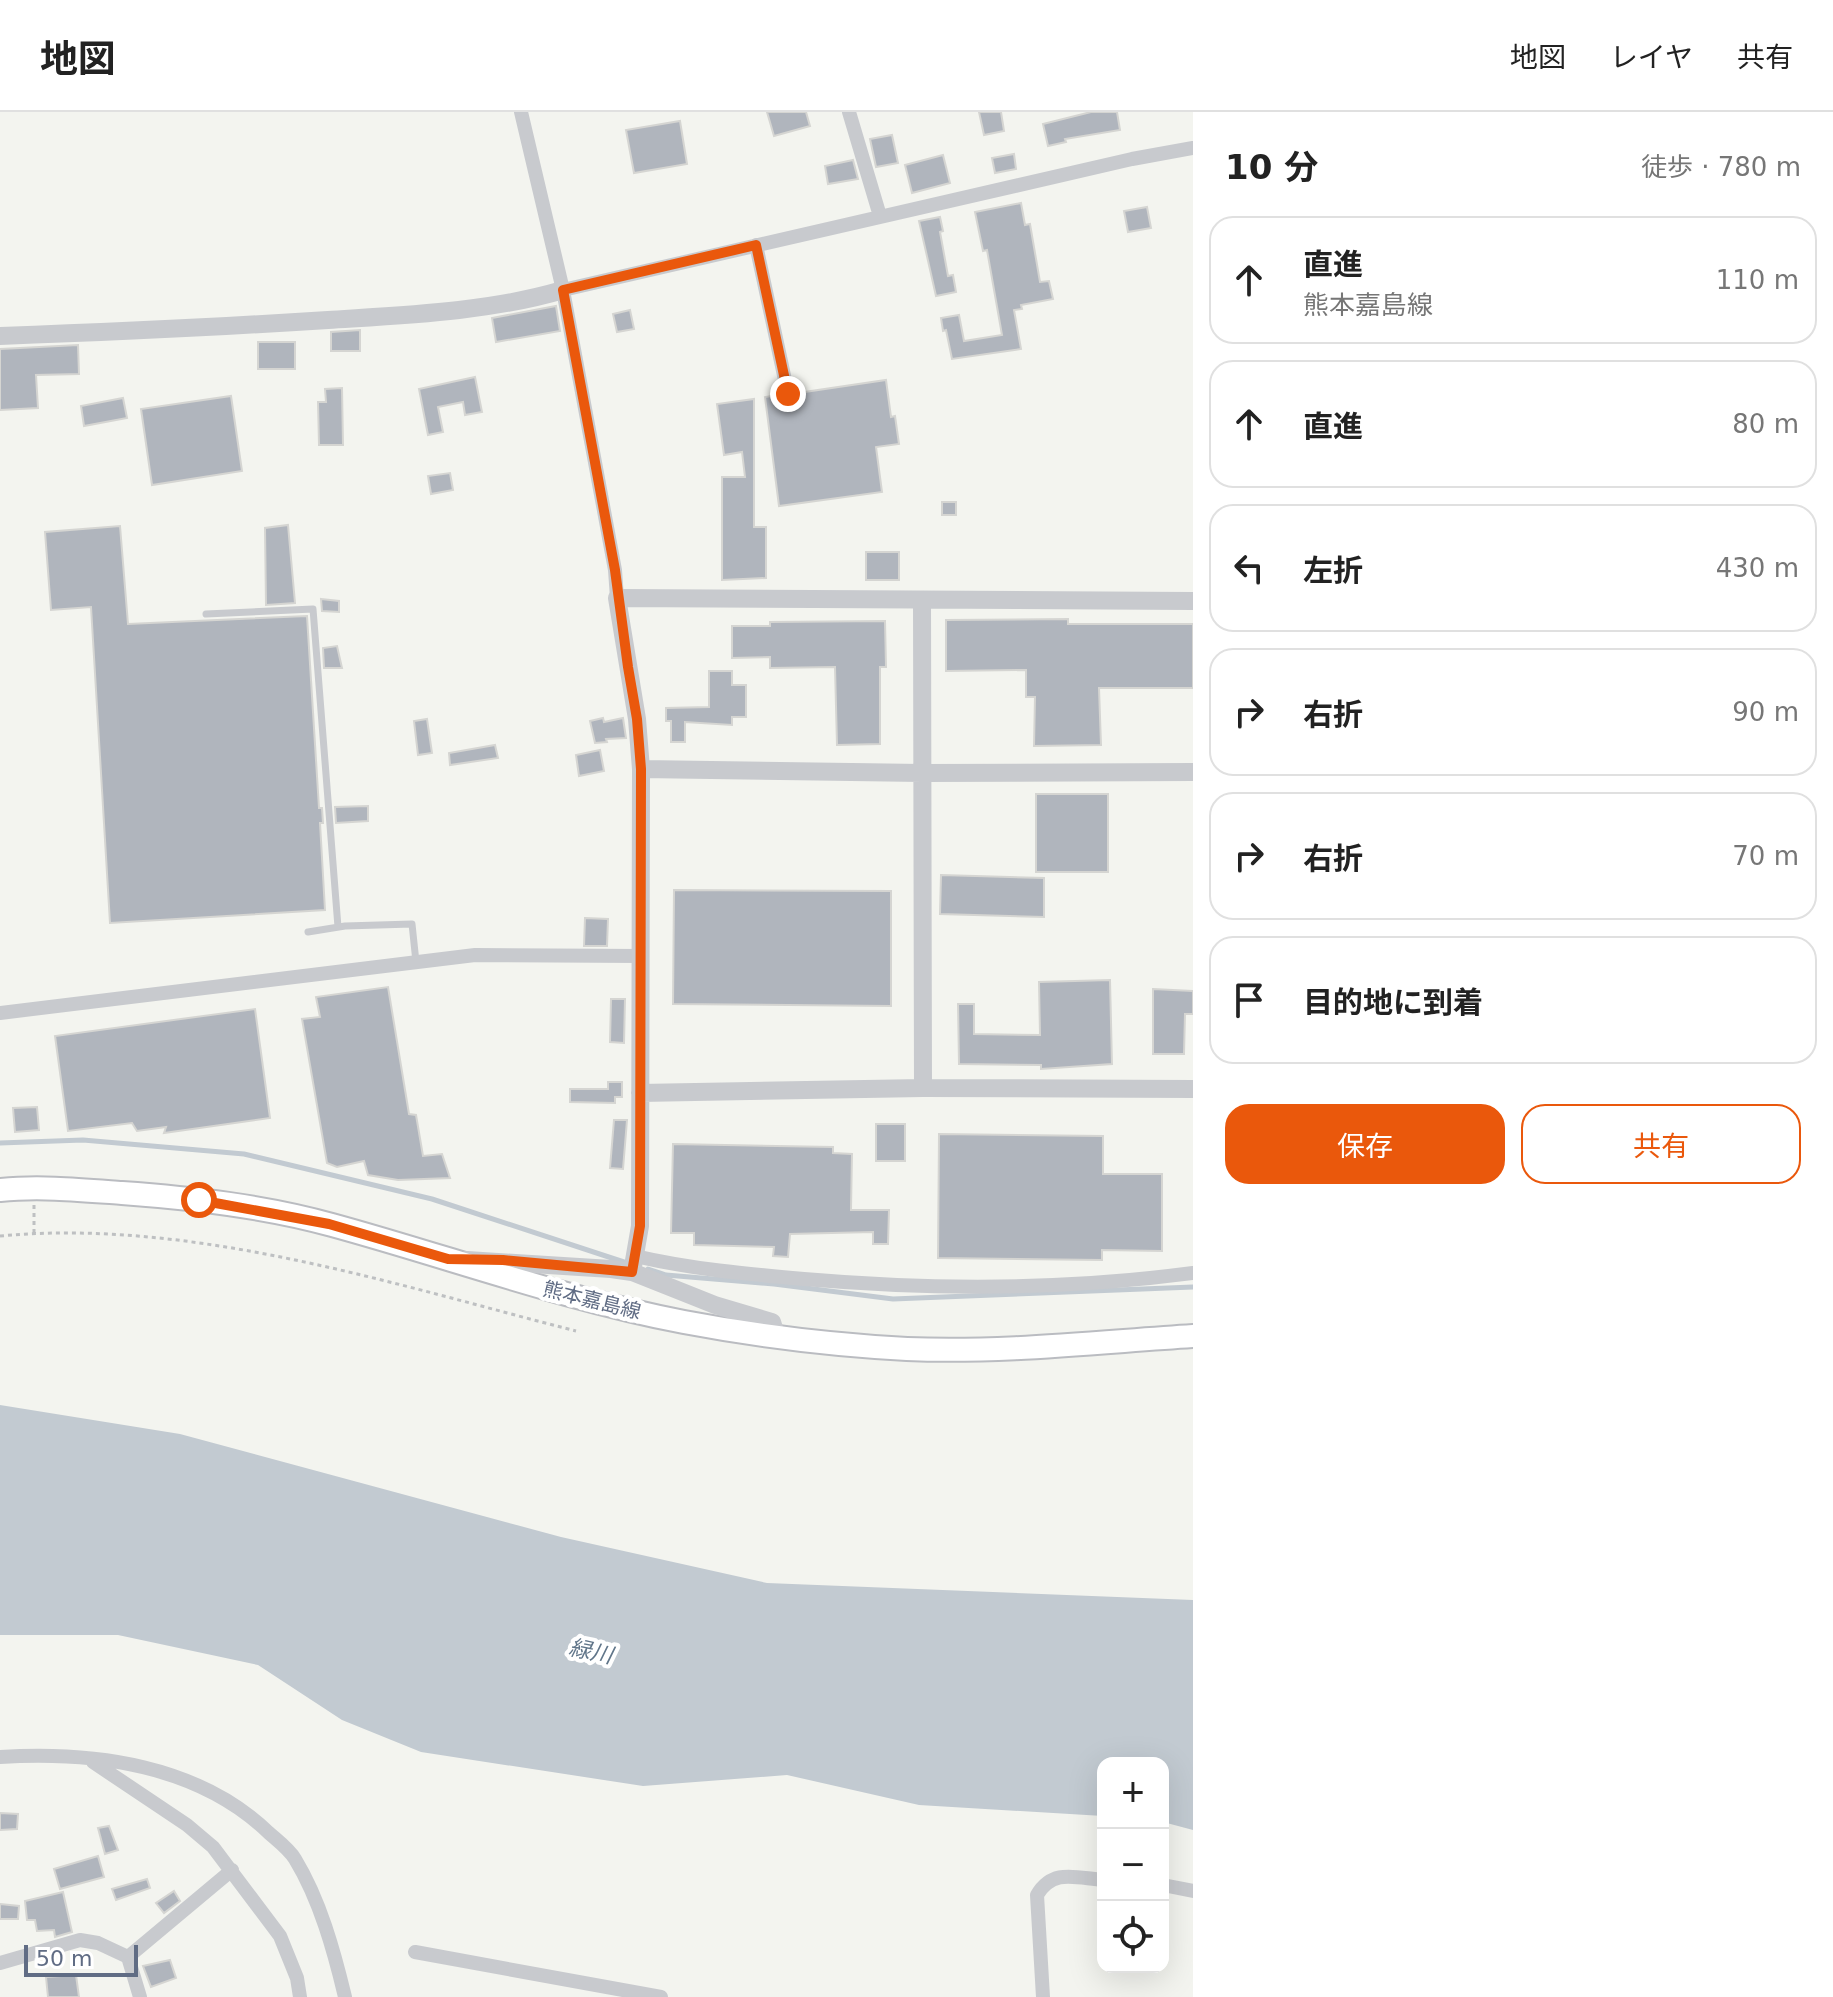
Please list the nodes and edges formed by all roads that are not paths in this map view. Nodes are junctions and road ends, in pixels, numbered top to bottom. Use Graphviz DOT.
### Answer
graph roads {
  1 [pos="521,112"];
  2 [pos="849,112"];
  3 [pos="1193,148"];
  4 [pos="880,216"];
  5 [pos="756,245"];
  6 [pos="563,290"];
  7 [pos="0,336"];
  8 [pos="788,394"];
  9 [pos="617,598"];
  10 [pos="922,600"];
  11 [pos="1193,601"];
  12 [pos="206,614"];
  13 [pos="641,769"];
  14 [pos="1193,772"];
  15 [pos="922,773"];
  16 [pos="338,927"];
  17 [pos="308,932"];
  18 [pos="641,956"];
  19 [pos="416,962"];
  20 [pos="0,1013"];
  21 [pos="923,1088"];
  22 [pos="1193,1089"];
  23 [pos="640,1093"];
  24 [pos="0,1190"];
  25 [pos="448,1259"];
  26 [pos="634,1264"];
  27 [pos="1193,1273"];
  28 [pos="1193,1336"];
  29 [pos="777,1338"];
  30 [pos="0,1757"];
  31 [pos="88,1759"];
  32 [pos="232,1870"];
  33 [pos="1097,1880"];
  34 [pos="1169,1886"];
  35 [pos="1193,1891"];
  36 [pos="415,1952"];
  37 [pos="128,1957"];
  38 [pos="0,1963"];
  39 [pos="140,1997"];
  40 [pos="300,1997"];
  41 [pos="345,1997"];
  42 [pos="661,1997"];
  43 [pos="1043,1997"];
  1 -- 6 [label="street"];
  2 -- 4 [label="street"];
  3 -- 4 [label="street"];
  4 -- 5 [label="street"];
  5 -- 6 [label="street"];
  5 -- 8 [label="street"];
  6 -- 7 [label="street"];
  6 -- 9 [label="street"];
  9 -- 10 [label="street"];
  9 -- 13 [label="street"];
  10 -- 11 [label="street"];
  10 -- 15 [label="street"];
  12 -- 16 [label="lane"];
  13 -- 15 [label="street"];
  13 -- 18 [label="street"];
  14 -- 15 [label="street"];
  15 -- 21 [label="street"];
  16 -- 17 [label="lane"];
  16 -- 19 [label="lane"];
  18 -- 19 [label="street"];
  18 -- 23 [label="street"];
  19 -- 20 [label="street"];
  21 -- 22 [label="street"];
  21 -- 23 [label="street"];
  23 -- 26 [label="street"];
  24 -- 25 [label="main road, 熊本嘉島線"];
  25 -- 26 [label="street"];
  25 -- 29 [label="main road, 熊本嘉島線"];
  26 -- 27 [label="street"];
  26 -- 29 [label="street"];
  28 -- 29 [label="main road, 熊本嘉島線"];
  30 -- 31 [label="street"];
  31 -- 32 [label="street"];
  31 -- 41 [label="street"];
  32 -- 37 [label="street"];
  32 -- 40 [label="street"];
  33 -- 43 [label="street"];
  34 -- 35 [label="street"];
  36 -- 42 [label="street"];
  37 -- 38 [label="street"];
  37 -- 39 [label="street"];
}
